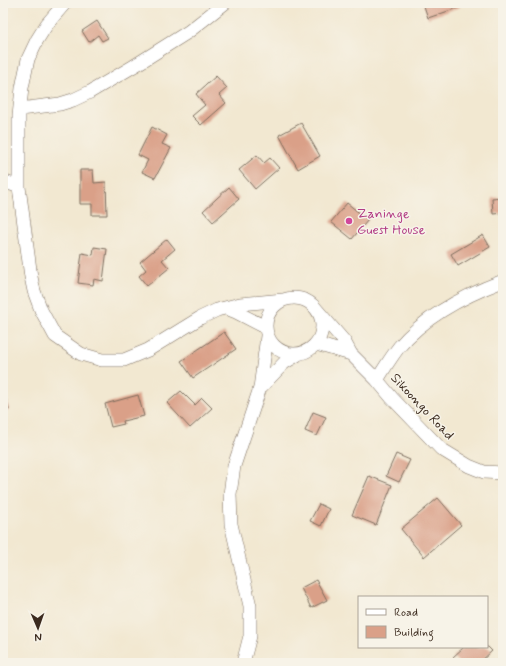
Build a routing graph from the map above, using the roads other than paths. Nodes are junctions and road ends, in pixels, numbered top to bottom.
1 (65, 3) edge
2 (225, 3) edge
3 (20, 109) junction
4 (3, 181) edge
5 (19, 187) junction
6 (503, 281) edge
7 (283, 300) junction
8 (226, 308) junction
9 (317, 310) junction
10 (266, 332) junction
11 (316, 344) junction
12 (351, 354) junction
13 (297, 355) junction
14 (377, 380) junction
15 (260, 388) junction
16 (503, 473) edge
17 (243, 663) edge

1 - 3 street
2 - 3 street
3 - 5 street
4 - 5 street
5 - 8 street
6 - 14 street
7 - 8 street
7 - 9 street
7 - 10 street
8 - 10 street
9 - 11 street
9 - 12 street, Sikoongo Road
10 - 13 street
10 - 15 street
11 - 12 street
11 - 13 street
12 - 14 street, Sikoongo Road
13 - 15 street
14 - 16 street, Sikoongo Road
15 - 17 street

